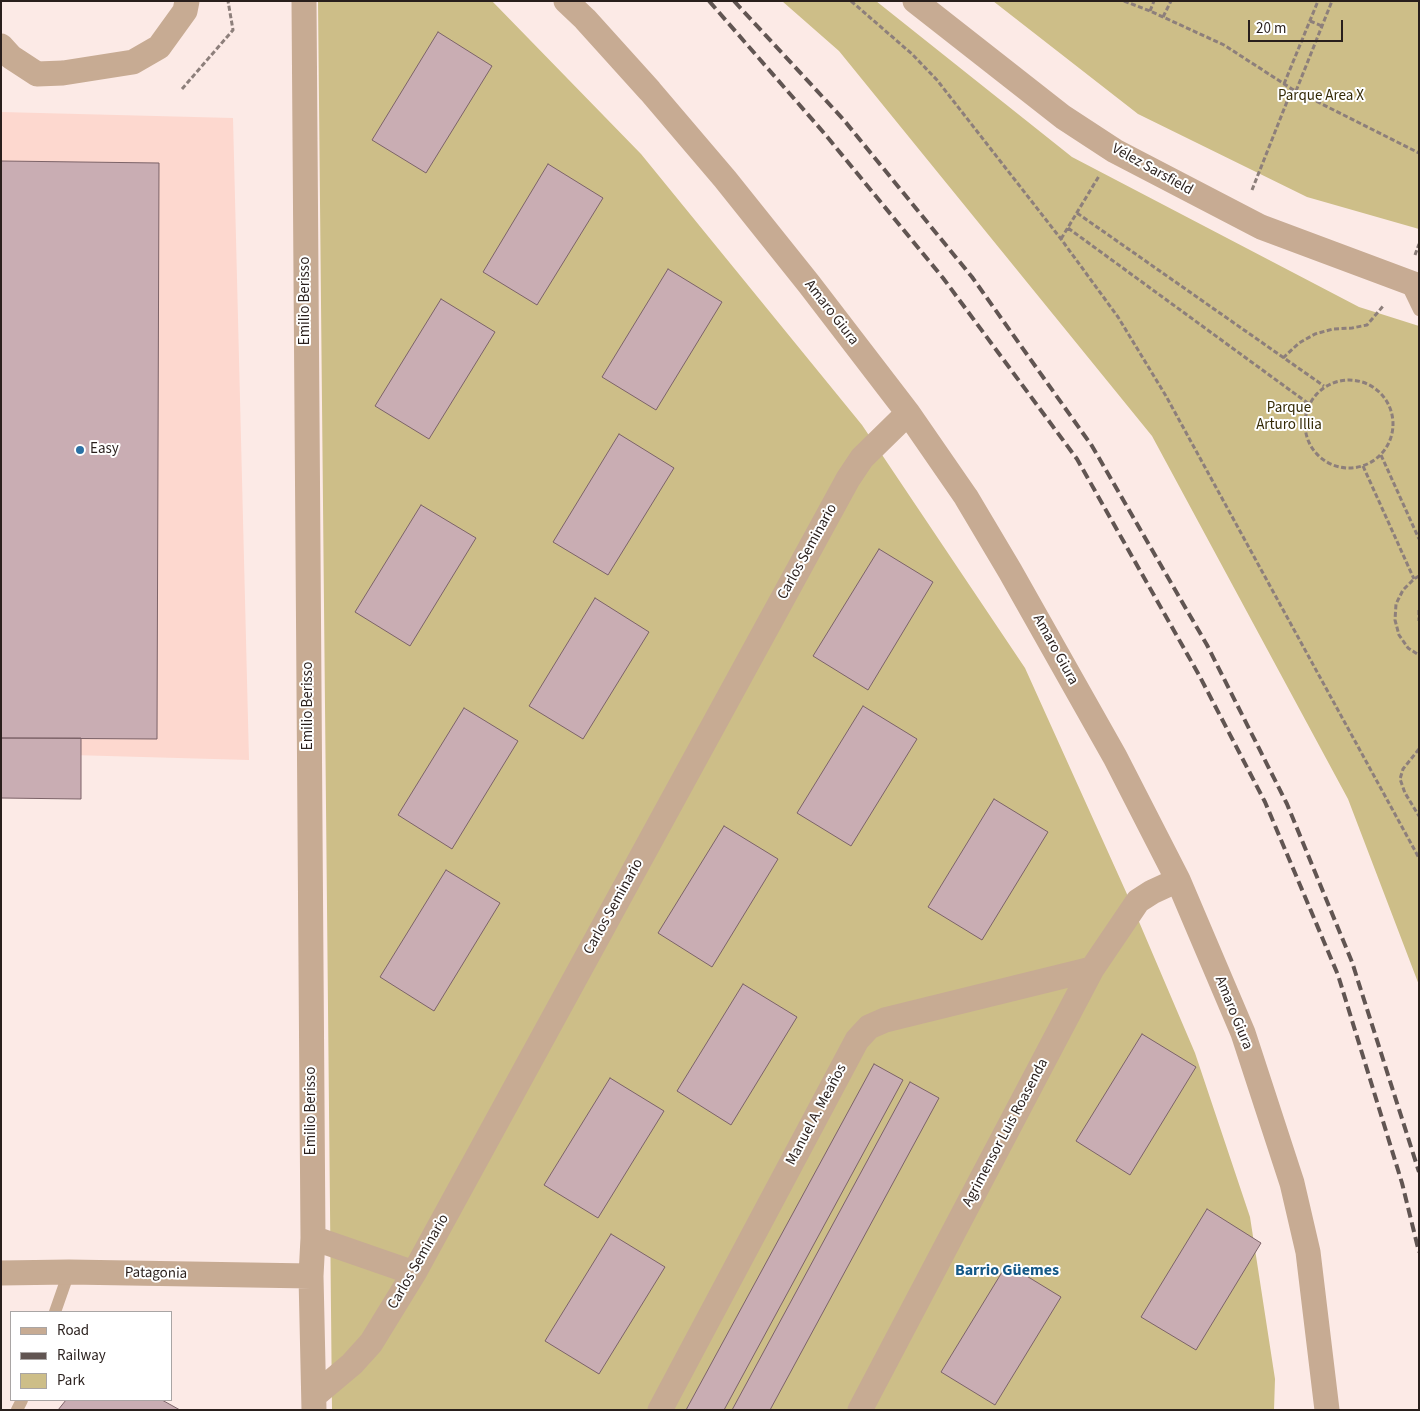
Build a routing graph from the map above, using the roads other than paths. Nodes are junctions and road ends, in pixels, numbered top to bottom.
1 (187, 1) edge
2 (304, 1) edge
3 (566, 1) edge
4 (915, 1) edge
5 (1, 46) edge
6 (1, 73) edge
7 (37, 74) junction
8 (1412, 283) edge
9 (1419, 310) edge
10 (908, 413) junction
11 (1178, 880) junction
12 (1092, 969) junction
13 (313, 1238) junction
14 (69, 1272) junction
15 (414, 1273) junction
16 (1, 1274) edge
17 (311, 1276) junction
18 (54, 1311) edge
19 (314, 1403) edge
20 (660, 1410) edge
21 (860, 1410) edge
22 (1326, 1410) edge

1 - 7 street
2 - 13 street, Emilio Berisso
3 - 10 street, Amaro Giura
4 - 8 street, Vélez Sarsfield
5 - 7 street
6 - 7 street
8 - 9 lane
10 - 11 street, Amaro Giura
10 - 15 street, Carlos Seminario
11 - 12 street, Agrimensor Luis Roasenda
11 - 22 street, Amaro Giura
12 - 20 street, Manuel A. Meaños
12 - 21 street, Agrimensor Luis Roasenda
13 - 15 street
13 - 17 street, Emilio Berisso
14 - 16 street, Patagonia
14 - 17 street, Patagonia
14 - 18 lane
15 - 19 street, Carlos Seminario
17 - 19 street, Emilio Berisso

